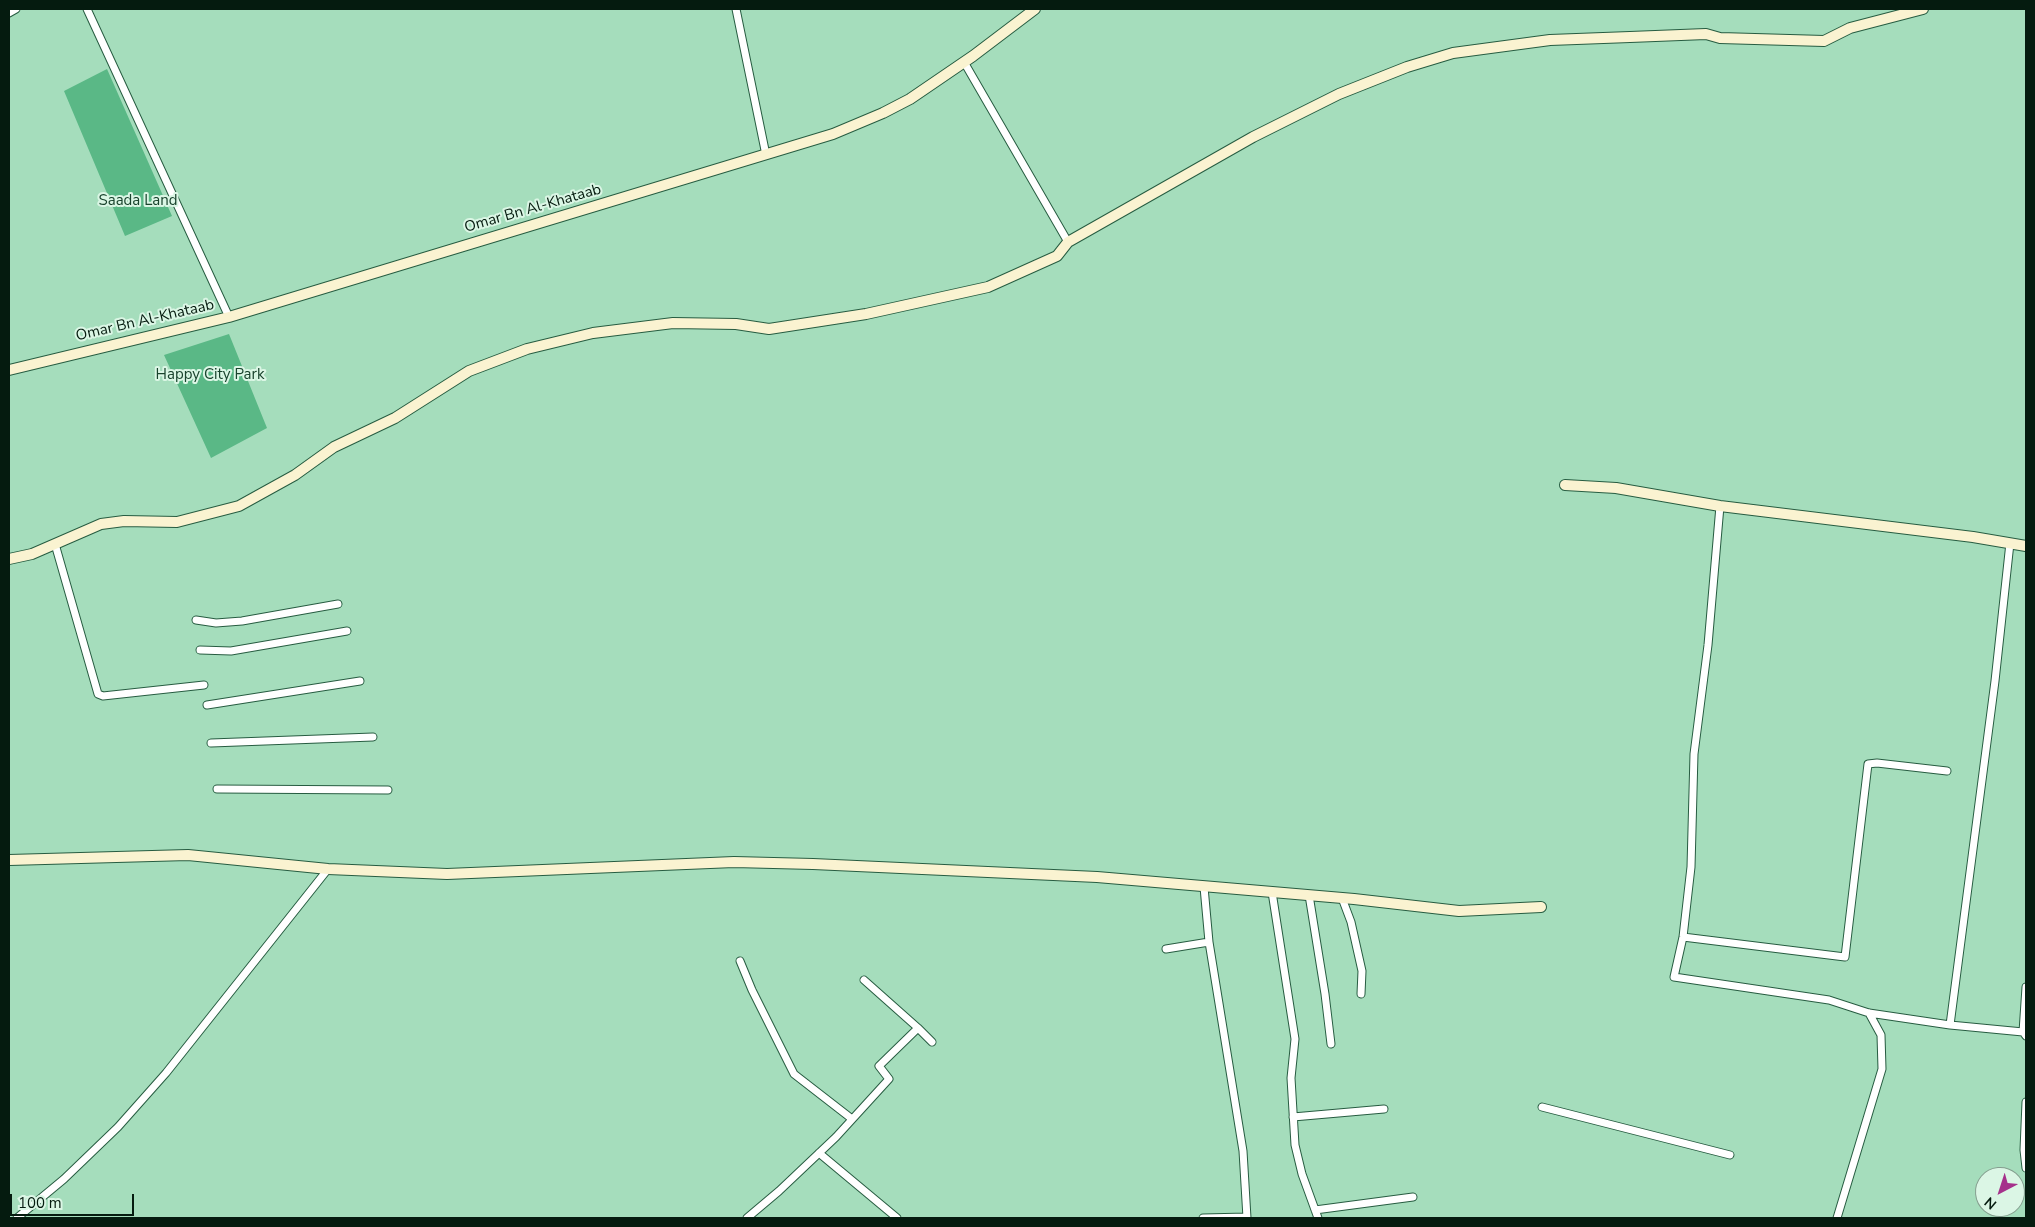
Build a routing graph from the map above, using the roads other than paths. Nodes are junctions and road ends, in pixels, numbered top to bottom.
1 (16, 9) edge
2 (87, 9) edge
3 (736, 9) edge
4 (1035, 9) edge
5 (1923, 9) edge
6 (9, 13) edge
7 (964, 62) junction
8 (766, 155) junction
9 (1068, 242) junction
10 (229, 317) junction
11 (9, 370) edge
12 (1565, 485) dead end
13 (1720, 506) junction
14 (55, 544) junction
15 (2010, 544) junction
16 (2026, 546) edge
17 (9, 559) edge
18 (338, 604) dead end
19 (196, 620) dead end
20 (347, 631) dead end
21 (200, 650) dead end
22 (360, 681) dead end
23 (204, 685) dead end
24 (207, 705) dead end
25 (373, 737) dead end
26 (211, 743) dead end
27 (1947, 771) dead end
28 (216, 789) dead end
29 (388, 790) dead end
30 (9, 860) edge
31 (328, 869) junction
32 (1204, 887) junction
33 (1272, 892) junction
34 (1309, 895) junction
35 (1342, 898) junction
36 (1541, 907) dead end
37 (1683, 937) junction
38 (1209, 942) junction
39 (1166, 949) dead end
40 (740, 961) dead end
41 (864, 980) dead end
42 (2026, 987) edge
43 (1361, 994) dead end
44 (1869, 1013) junction
45 (1950, 1025) junction
46 (918, 1028) junction
47 (2024, 1034) edge
48 (932, 1042) dead end
49 (1331, 1044) dead end
50 (2026, 1102) edge
51 (1542, 1107) dead end
52 (1384, 1109) dead end
53 (1293, 1117) junction
54 (852, 1119) junction
55 (819, 1153) junction
56 (1730, 1155) dead end
57 (2026, 1168) edge
58 (1413, 1197) dead end
59 (1315, 1210) junction
60 (17, 1218) edge
61 (747, 1218) edge
62 (897, 1218) edge
63 (1202, 1218) edge
64 (1247, 1218) edge
65 (1318, 1218) edge
66 (1837, 1218) edge

1 - 6 street
2 - 10 street
3 - 8 street
4 - 7 street, Omar Bn Al-Khataab
5 - 9 street
7 - 8 street, Omar Bn Al-Khataab
7 - 9 street
8 - 10 street, Omar Bn Al-Khataab
9 - 14 street
10 - 11 street, Omar Bn Al-Khataab
12 - 13 street
13 - 15 street
13 - 37 street
14 - 17 street
14 - 23 street
15 - 16 street
15 - 45 street
18 - 19 street
20 - 21 street
22 - 24 street
25 - 26 street
27 - 37 street
28 - 29 street
30 - 31 street
31 - 32 street
31 - 60 street
32 - 33 street
32 - 38 street
33 - 34 street
33 - 53 street
34 - 35 street
34 - 49 street
35 - 36 street
35 - 43 street
37 - 44 street
38 - 39 street
38 - 64 street
40 - 54 street
41 - 46 street
42 - 47 street
44 - 45 street
44 - 66 street
45 - 47 street
46 - 48 street
46 - 54 street
50 - 57 street
51 - 56 street
52 - 53 street
53 - 59 street
54 - 55 street
55 - 61 street
55 - 62 street
58 - 59 street
59 - 65 street
63 - 64 street

